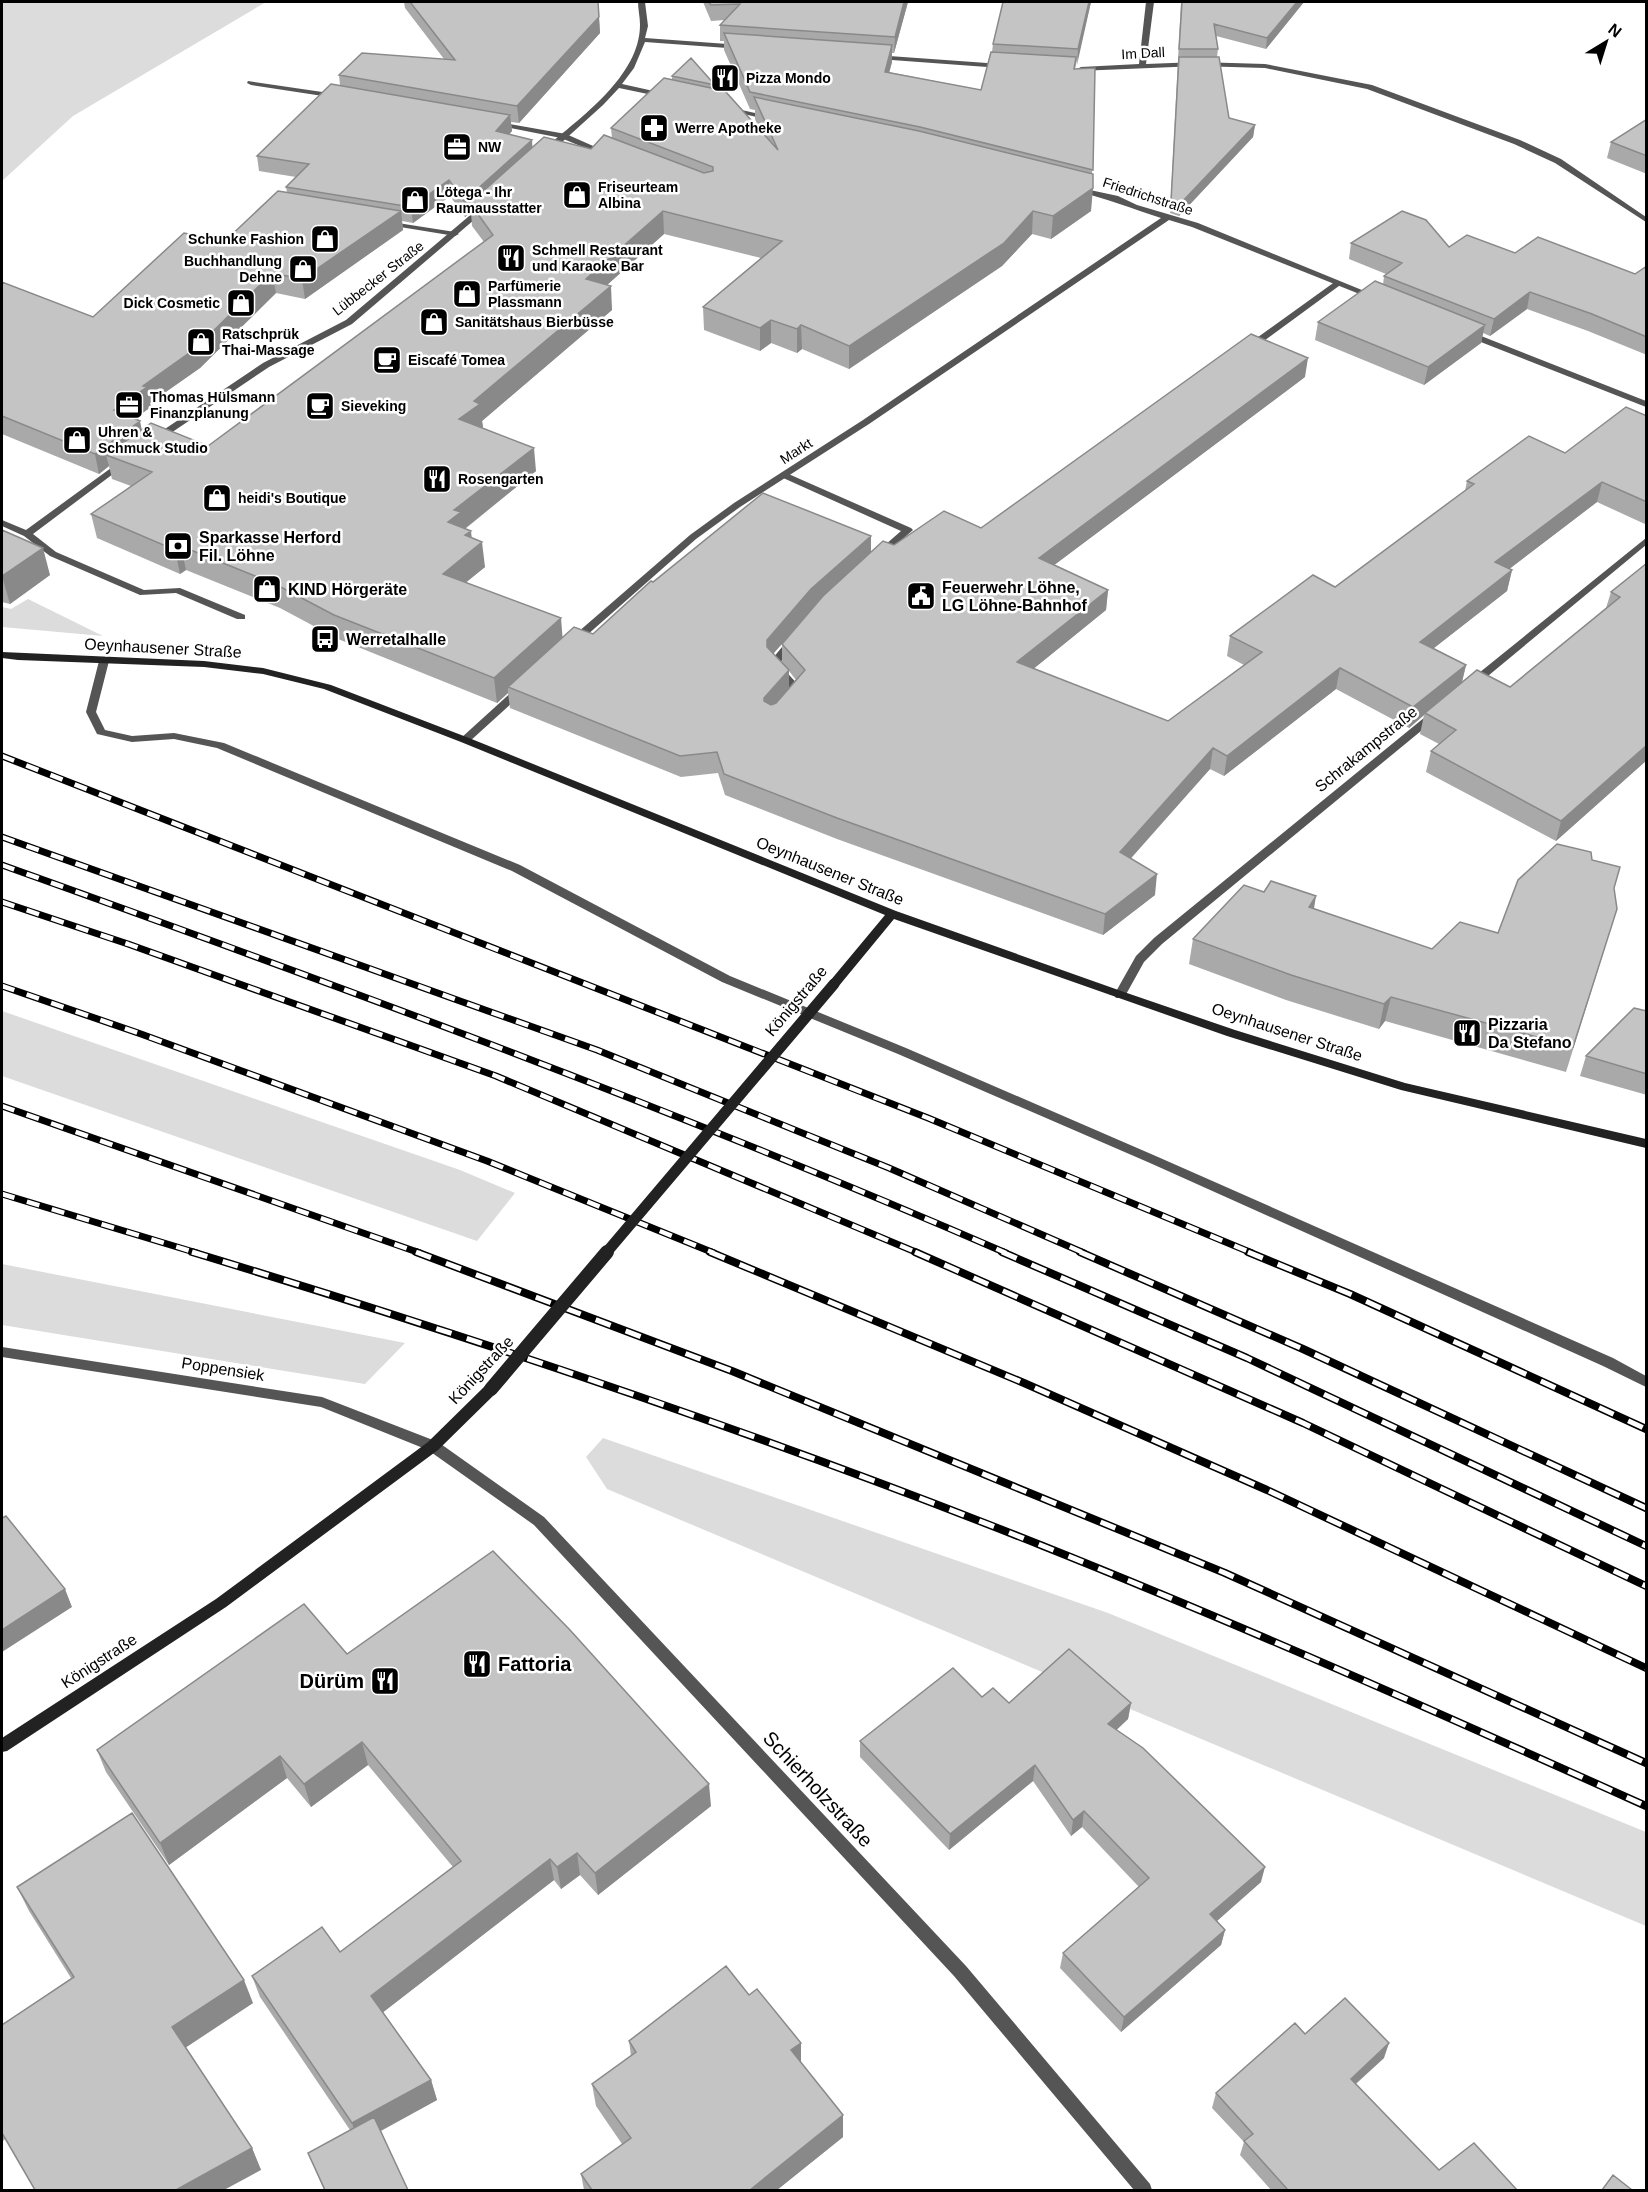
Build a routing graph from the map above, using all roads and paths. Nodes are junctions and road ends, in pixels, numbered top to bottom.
1 (641, 2) edge
2 (1150, 2) edge
3 (643, 40) junction
4 (750, 48) edge
5 (869, 57) edge
6 (1010, 66) edge
7 (1142, 67) junction
8 (1067, 70) edge
9 (251, 83) dead end
10 (619, 86) junction
11 (342, 96) edge
12 (676, 98) edge
13 (722, 108) edge
14 (780, 120) edge
15 (481, 121) edge
16 (563, 136) junction
17 (615, 156) edge
18 (538, 159) edge
19 (1069, 186) edge
20 (488, 204) edge
21 (1168, 217) junction
22 (373, 220) edge
23 (1647, 220) edge
24 (455, 234) junction
25 (1338, 282) junction
26 (1383, 300) edge
27 (1460, 330) edge
28 (1242, 352) edge
29 (1647, 404) edge
30 (143, 448) edge
31 (134, 455) edge
32 (784, 475) junction
33 (2, 523) edge
34 (27, 534) junction
35 (1647, 541) edge
36 (873, 560) edge
37 (241, 617) dead end
38 (802, 630) edge
39 (563, 651) edge
40 (2, 655) edge
41 (104, 661) junction
42 (528, 682) edge
43 (1462, 692) edge
44 (784, 705) edge
45 (1444, 707) edge
46 (465, 740) junction
47 (892, 914) junction
48 (1120, 995) junction
49 (1647, 1144) edge
50 (2, 1352) edge
51 (1647, 1382) edge
52 (433, 1446) junction
53 (2, 1746) edge
54 (1144, 2190) edge

1 - 3 street
2 - 7 street
3 - 4 street
3 - 10 street
5 - 6 street
7 - 8 street, Im Dall
7 - 23 street, Im Dall
9 - 11 street
10 - 12 street
10 - 16 street
13 - 14 street
15 - 16 street
16 - 17 street
16 - 18 street
19 - 21 street, Friedrichstraße
20 - 24 street, Lübbecker Straße
21 - 25 street, Friedrichstraße
21 - 32 street, Markt
22 - 24 street
24 - 30 street, Lübbecker Straße
25 - 26 street, Friedrichstraße
25 - 28 street
27 - 29 street
31 - 34 street
32 - 36 street
32 - 39 street, Markt
33 - 34 street
34 - 37 street
35 - 43 street
38 - 44 street
40 - 41 main road, Oeynhausener Straße
41 - 46 main road, Oeynhausener Straße
41 - 51 street
42 - 46 street
45 - 48 street, Schrakampstraße
46 - 47 main road, Oeynhausener Straße
47 - 48 main road, Oeynhausener Straße
47 - 52 main road, Königstraße, bridge
48 - 49 main road, Oeynhausener Straße
50 - 52 street, Poppensiek
52 - 53 main road, Königstraße
52 - 54 street, Schierholzstraße

